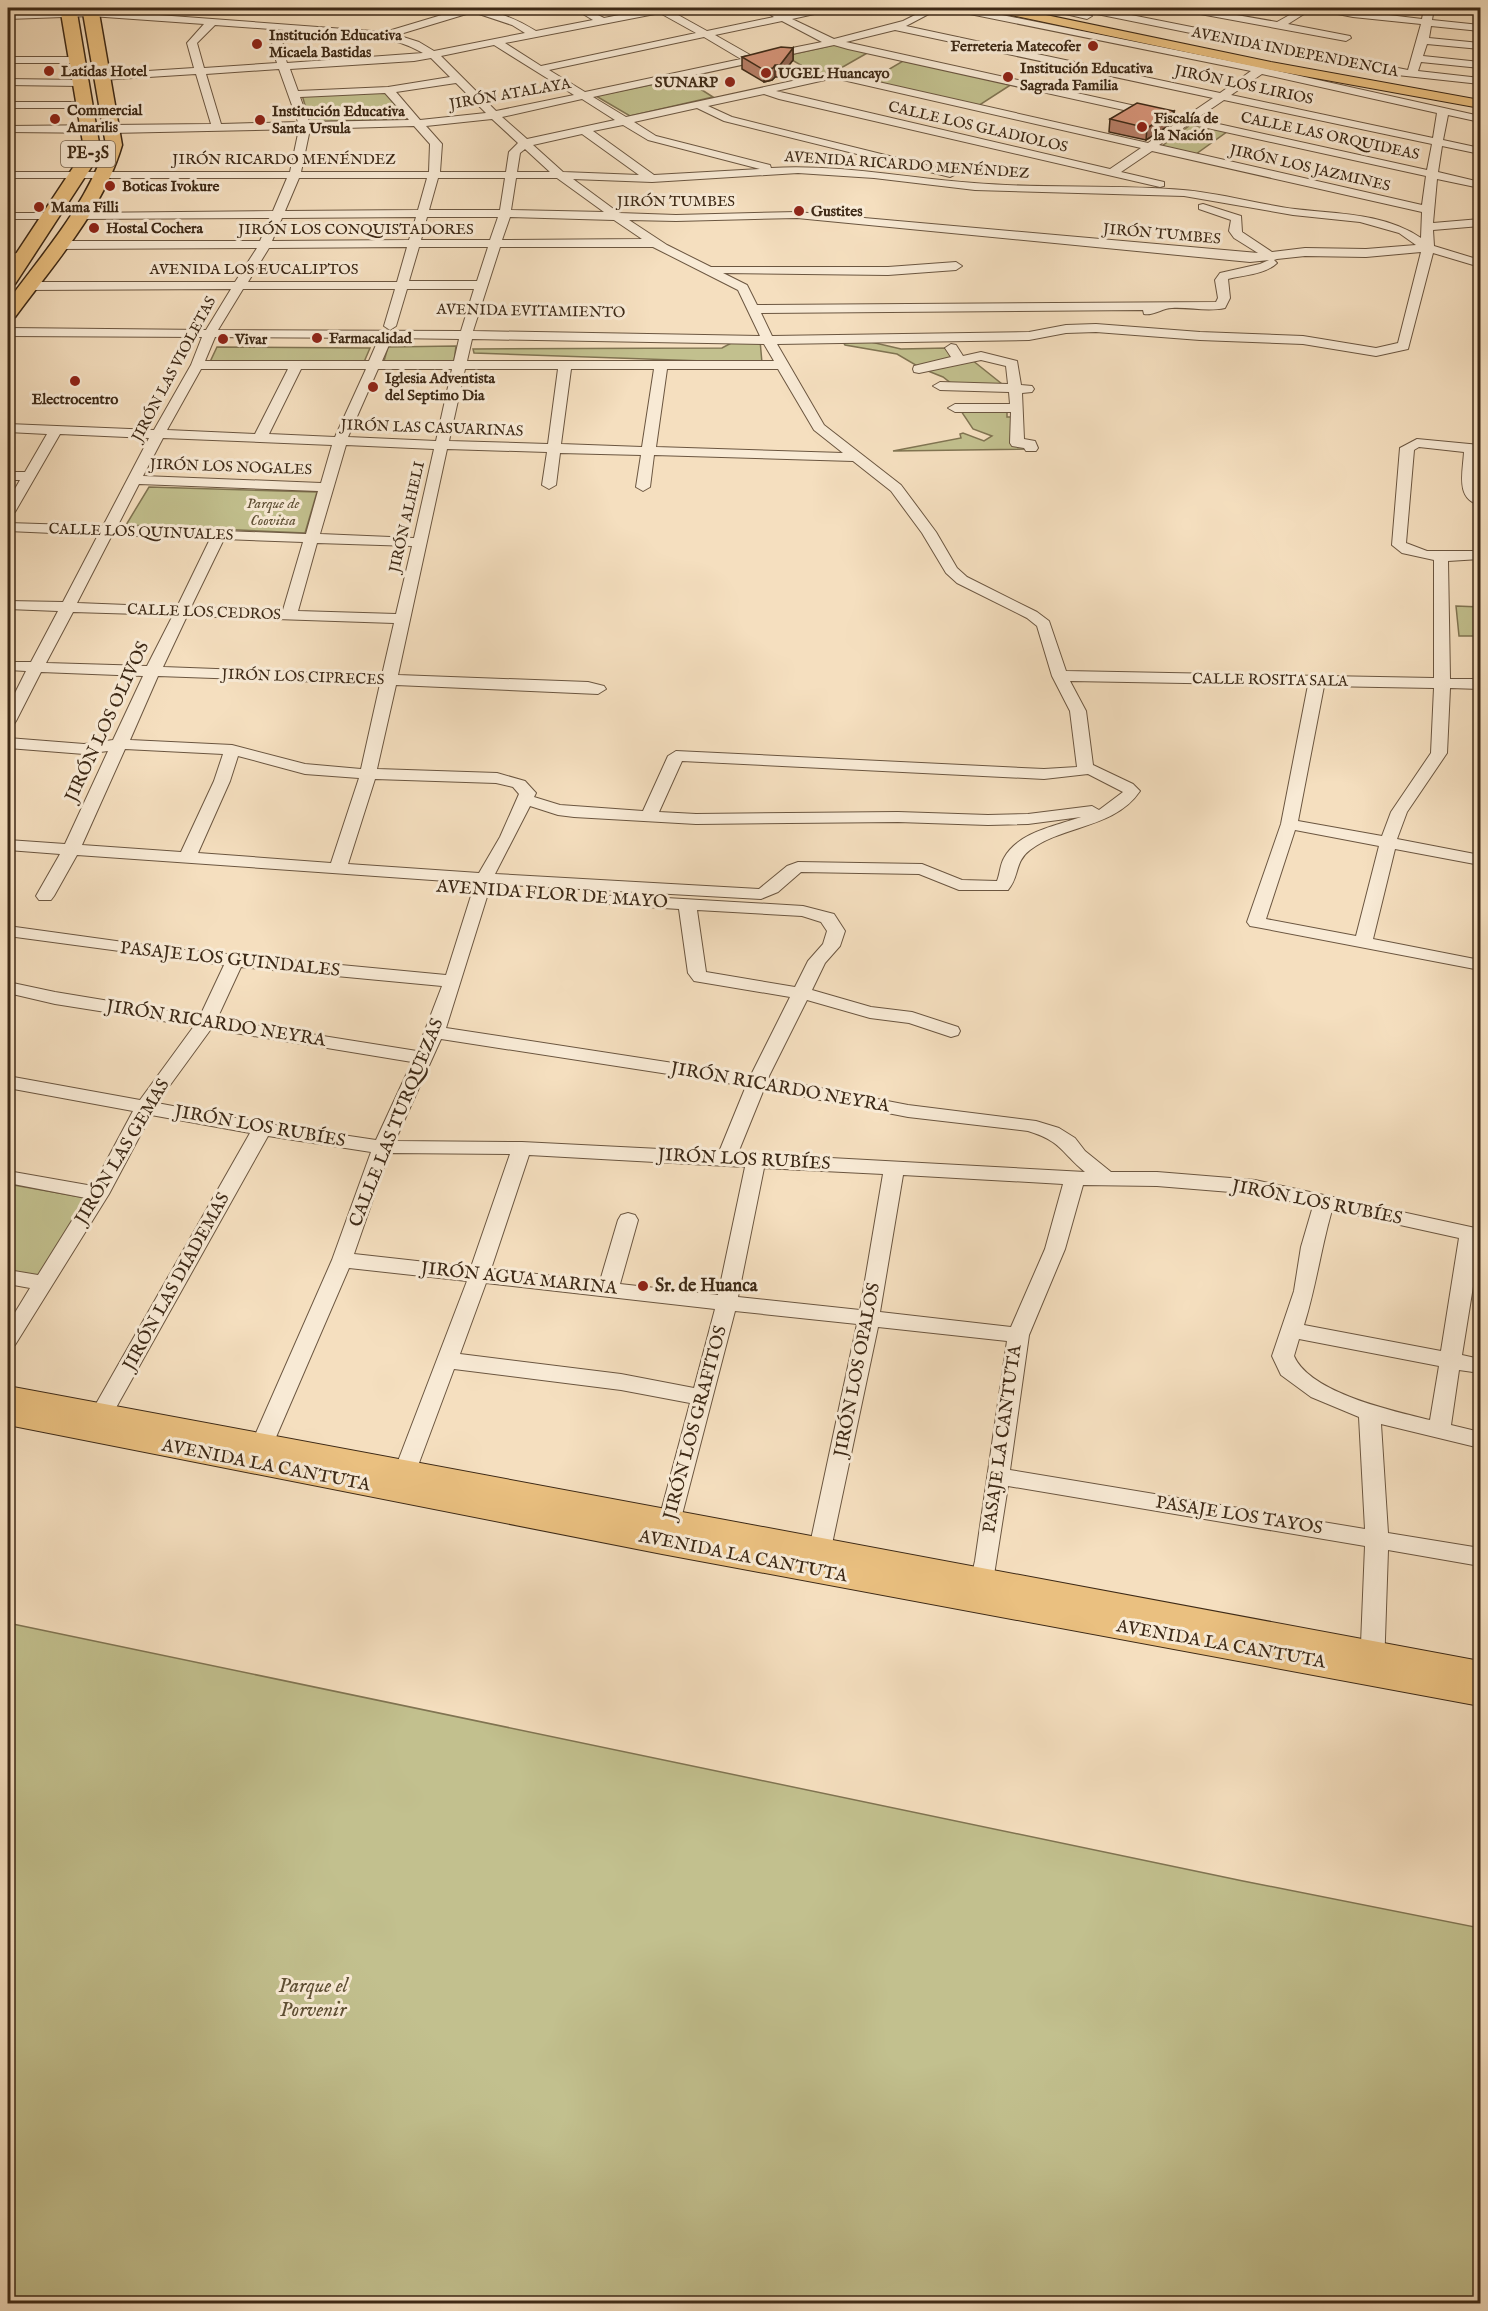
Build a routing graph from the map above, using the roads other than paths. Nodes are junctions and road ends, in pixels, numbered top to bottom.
1 (473, 8) edge
2 (579, 8) edge
3 (663, 8) edge
4 (765, 8) edge
5 (830, 8) edge
6 (935, 8) edge
7 (955, 8) edge
8 (997, 8) edge
9 (1027, 8) edge
10 (1045, 8) edge
11 (1184, 8) edge
12 (1243, 8) edge
13 (1308, 8) edge
14 (1316, 8) edge
15 (1429, 8) edge
16 (1454, 8) edge
17 (71, 10) edge
18 (92, 10) edge
19 (1480, 10) edge
20 (1166, 12) dead end
21 (1229, 16) junction
22 (9, 17) edge
23 (783, 17) junction
24 (1084, 18) edge
25 (213, 21) junction
26 (602, 21) junction
27 (1150, 22) junction
28 (1350, 22) edge
29 (1427, 22) junction
30 (1278, 26) junction
31 (293, 27) junction
32 (895, 27) junction
33 (1480, 28) edge
34 (1203, 33) junction
35 (706, 34) junction
36 (386, 35) junction
37 (535, 35) junction
38 (1423, 41) junction
39 (834, 42) junction
40 (497, 43) junction
41 (1480, 46) edge
42 (434, 55) junction
43 (1341, 59) junction
44 (1418, 59) junction
45 (8, 60) edge
46 (76, 60) junction
47 (751, 60) junction
48 (1480, 65) edge
49 (284, 66) junction
50 (540, 69) junction
51 (1260, 70) junction
52 (200, 71) junction
53 (1412, 74) junction
54 (101, 77) junction
55 (1453, 78) junction
56 (459, 79) junction
57 (1480, 81) edge
58 (8, 82) edge
59 (80, 82) junction
60 (388, 90) junction
61 (765, 90) junction
62 (1356, 91) junction
63 (294, 94) junction
64 (585, 96) junction
65 (1223, 96) junction
66 (1480, 98) edge
67 (1480, 104) edge
68 (8, 105) edge
69 (84, 105) junction
70 (698, 105) junction
71 (1329, 110) junction
72 (1443, 111) junction
73 (494, 115) junction
74 (1480, 119) edge
75 (1188, 120) junction
76 (625, 121) junction
77 (420, 123) junction
78 (305, 126) junction
79 (217, 128) junction
80 (8, 129) edge
81 (89, 129) junction
82 (111, 130) junction
83 (584, 130) junction
84 (1438, 142) junction
85 (525, 143) junction
86 (1150, 147) junction
87 (1480, 151) edge
88 (783, 171) junction
89 (1112, 173) junction
90 (77, 174) junction
91 (104, 174) junction
92 (295, 174) junction
93 (434, 174) junction
94 (509, 174) junction
95 (1433, 174) junction
96 (8, 175) edge
97 (560, 175) junction
98 (652, 179) junction
99 (1480, 185) edge
100 (1008, 189) junction
101 (1184, 194) junction
102 (1428, 210) junction
103 (505, 213) junction
104 (422, 214) junction
105 (278, 215) junction
106 (8, 216) edge
107 (48, 216) junction
108 (78, 216) junction
109 (617, 216) junction
110 (1480, 223) edge
111 (1427, 227) junction
112 (495, 243) junction
113 (656, 243) junction
114 (265, 244) junction
115 (414, 244) junction
116 (57, 245) junction
117 (1257, 247) junction
118 (1428, 248) junction
119 (1232, 255) junction
120 (15, 257) edge
121 (1272, 257) junction
122 (1478, 261) edge
123 (956, 266) dead end
124 (706, 269) junction
125 (8, 280) edge
126 (402, 285) junction
127 (482, 285) junction
128 (27, 286) junction
129 (238, 286) junction
130 (1160, 306) junction
131 (753, 309) junction
132 (8, 313) edge
133 (1096, 328) junction
134 (8, 330) edge
135 (212, 330) junction
136 (388, 331) junction
137 (467, 331) junction
138 (767, 335) junction
139 (951, 348) dead end
140 (966, 359) junction
141 (374, 364) junction
142 (459, 364) junction
143 (565, 364) junction
144 (662, 364) junction
145 (197, 365) junction
146 (296, 365) junction
147 (783, 365) junction
148 (919, 369) dead end
149 (940, 386) dead end
150 (1013, 389) junction
151 (1027, 389) dead end
152 (1017, 408) junction
153 (8, 428) edge
154 (56, 430) junction
155 (158, 434) junction
156 (260, 438) junction
157 (340, 441) junction
158 (441, 445) junction
159 (554, 448) junction
160 (1031, 448) dead end
161 (1476, 448) edge
162 (648, 451) junction
163 (856, 457) junction
164 (8, 476) edge
165 (29, 476) junction
166 (134, 480) junction
167 (549, 485) dead end
168 (326, 488) junction
169 (643, 488) dead end
170 (1480, 501) edge
171 (8, 512) edge
172 (8, 527) edge
173 (107, 531) junction
174 (219, 535) junction
175 (311, 538) junction
176 (418, 542) junction
177 (1441, 555) junction
178 (1480, 555) edge
179 (8, 605) edge
180 (67, 607) junction
181 (182, 611) junction
182 (289, 615) junction
183 (401, 619) junction
184 (8, 666) edge
185 (36, 668) junction
186 (152, 673) junction
187 (1060, 676) junction
188 (387, 680) junction
189 (1317, 681) junction
190 (1442, 683) junction
191 (1480, 684) edge
192 (598, 689) dead end
193 (8, 721) edge
194 (8, 743) edge
195 (121, 744) junction
196 (232, 750) junction
197 (1084, 769) junction
198 (368, 774) junction
199 (523, 792) junction
200 (1110, 810) junction
201 (649, 816) junction
202 (1289, 824) junction
203 (1388, 842) junction
204 (8, 845) edge
205 (67, 855) junction
206 (8, 856) edge
207 (188, 856) junction
208 (1480, 860) edge
209 (338, 868) junction
210 (483, 884) junction
211 (45, 896) dead end
212 (687, 904) junction
213 (8, 931) edge
214 (1364, 944) junction
215 (234, 962) junction
216 (1480, 965) edge
217 (453, 981) junction
218 (8, 987) edge
219 (801, 993) junction
220 (206, 1023) junction
221 (951, 1031) dead end
222 (435, 1032) junction
223 (424, 1058) junction
224 (8, 1082) edge
225 (757, 1082) junction
226 (145, 1107) junction
227 (262, 1129) junction
228 (382, 1148) junction
229 (522, 1148) junction
230 (726, 1158) junction
231 (756, 1161) junction
232 (894, 1168) junction
233 (8, 1177) edge
234 (1076, 1179) junction
235 (1107, 1179) junction
236 (99, 1194) junction
237 (1324, 1204) junction
238 (628, 1220) dead end
239 (1475, 1235) edge
240 (342, 1260) junction
241 (479, 1275) junction
242 (8, 1277) edge
243 (43, 1283) junction
244 (608, 1289) junction
245 (727, 1302) junction
246 (869, 1318) junction
247 (1292, 1330) junction
248 (1018, 1335) junction
249 (8, 1340) edge
250 (447, 1360) junction
251 (1451, 1360) junction
252 (1480, 1366) edge
253 (8, 1396) edge
254 (702, 1397) junction
255 (1370, 1413) junction
256 (8, 1416) edge
257 (96, 1424) junction
258 (1439, 1430) junction
259 (1480, 1440) edge
260 (258, 1454) junction
261 (998, 1476) junction
262 (400, 1480) junction
263 (667, 1532) junction
264 (1377, 1539) junction
265 (1480, 1557) edge
266 (818, 1561) junction
267 (980, 1591) junction
268 (1372, 1663) junction
269 (1480, 1672) edge
270 (1480, 1693) edge

1 - 36 street
1 - 37 street
2 - 26 street
3 - 26 street
3 - 35 street
4 - 23 street
5 - 23 street
6 - 32 street, JIRÓN ATALAYA
7 - 24 street, AVENIDA INDEPENDENCIA
8 - 24 main road, AVENIDA INDEPENDENCIA
9 - 24 main road, AVENIDA INDEPENDENCIA
10 - 24 street, AVENIDA INDEPENDENCIA
11 - 21 street
12 - 21 street
13 - 30 street
14 - 28 street
15 - 29 street
16 - 19 street
17 - 18 street
17 - 22 street
17 - 46 highway, PE-3S
18 - 25 street
18 - 54 highway, PE-3S
20 - 27 street
21 - 30 street
21 - 34 street
23 - 35 street
23 - 39 street
24 - 27 street
24 - 51 street
24 - 66 main road, AVENIDA INDEPENDENCIA
24 - 67 main road, AVENIDA INDEPENDENCIA
25 - 31 street
25 - 52 street
26 - 37 street
27 - 34 street
28 - 29 street
28 - 30 street
28 - 43 street
29 - 33 street
29 - 38 street
31 - 36 street
31 - 49 street
32 - 39 street, JIRÓN ATALAYA
32 - 65 street, JIRÓN LOS LIRIOS
34 - 43 street
35 - 47 street
35 - 50 street
36 - 42 street
37 - 40 street
38 - 41 street
38 - 44 street
39 - 47 street, JIRÓN ATALAYA
39 - 75 street, CALLE LAS ORQUIDEAS
40 - 42 street
40 - 50 street
42 - 49 street
42 - 56 street
43 - 53 street
44 - 48 street
44 - 53 street
44 - 55 street
45 - 46 street
46 - 59 highway, PE-3S
47 - 64 street, JIRÓN ATALAYA
49 - 52 street
49 - 63 street
50 - 64 street
51 - 62 street
51 - 65 street
52 - 54 street
52 - 79 street
53 - 55 street
54 - 82 highway, PE-3S
55 - 57 street
56 - 60 street
56 - 73 street
58 - 59 street
59 - 69 highway, PE-3S
60 - 63 street
60 - 77 street
61 - 70 street
61 - 86 street, JIRÓN LOS JAZMINES
61 - 89 street, CALLE LOS GLADIOLOS
62 - 71 street
62 - 72 street
63 - 78 street
64 - 73 street, JIRÓN ATALAYA
64 - 76 street
65 - 71 street, JIRÓN LOS LIRIOS
65 - 75 street
68 - 69 street
69 - 81 highway, PE-3S
70 - 76 street
70 - 100 street
71 - 84 street, JIRÓN LOS LIRIOS
72 - 74 street
72 - 84 street
73 - 77 street, JIRÓN ATALAYA
73 - 85 street
75 - 86 street
75 - 95 street, CALLE LAS ORQUIDEAS
76 - 83 street
76 - 88 street
77 - 78 street, JIRÓN ATALAYA
77 - 93 street
78 - 79 street, JIRÓN ATALAYA
78 - 92 street, JIRÓN LAS VIOLETAS
79 - 82 street, JIRÓN ATALAYA
80 - 81 street, JIRÓN ATALAYA
81 - 82 street, JIRÓN ATALAYA
81 - 90 highway, PE-3S
82 - 91 highway, PE-3S
83 - 85 street
83 - 98 street
84 - 87 street, JIRÓN LOS LIRIOS
84 - 95 street
85 - 94 street, JIRÓN ALHELI
85 - 97 street
86 - 89 street
86 - 102 street, JIRÓN LOS JAZMINES
88 - 98 street, AVENIDA RICARDO MENÉNDEZ
88 - 100 street, AVENIDA RICARDO MENÉNDEZ
89 - 101 street, CALLE LOS GLADIOLOS
90 - 91 street, JIRÓN RICARDO MENÉNDEZ
90 - 96 street, JIRÓN RICARDO MENÉNDEZ
90 - 107 highway, PE-3S
91 - 92 street, JIRÓN RICARDO MENÉNDEZ
91 - 108 highway, PE-3S
92 - 93 street, JIRÓN RICARDO MENÉNDEZ
92 - 105 street, JIRÓN LAS VIOLETAS
93 - 94 street, JIRÓN RICARDO MENÉNDEZ
93 - 104 street
94 - 97 street, JIRÓN RICARDO MENÉNDEZ
94 - 103 street, JIRÓN ALHELI
95 - 99 street, CALLE LAS ORQUIDEAS
95 - 102 street
97 - 98 street, AVENIDA RICARDO MENÉNDEZ
97 - 109 street
100 - 101 street, AVENIDA RICARDO MENÉNDEZ
101 - 117 street
101 - 118 street, AVENIDA RICARDO MENÉNDEZ
102 - 111 street
103 - 104 street, JIRÓN TUMBES
103 - 109 street, JIRÓN TUMBES
103 - 112 street, JIRÓN ALHELI
104 - 105 street, JIRÓN TUMBES
104 - 115 street
105 - 108 street, JIRÓN TUMBES
105 - 114 street, JIRÓN LAS VIOLETAS
106 - 107 street
107 - 120 highway, PE-3S
108 - 116 highway, PE-3S
109 - 113 street
109 - 119 street, JIRÓN TUMBES
110 - 111 street
111 - 118 street
112 - 113 street, JIRÓN LOS CONQUISTADORES
112 - 115 street, JIRÓN LOS CONQUISTADORES
112 - 127 street, JIRÓN ALHELI
113 - 124 street
114 - 115 street, JIRÓN LOS CONQUISTADORES
114 - 116 street, JIRÓN LOS CONQUISTADORES
114 - 129 street, JIRÓN LAS VIOLETAS
115 - 126 street
116 - 128 highway, PE-3S
117 - 119 street
117 - 121 street
118 - 121 street, AVENIDA EVITAMIENTO
118 - 122 street
118 - 133 street
119 - 121 street, JIRÓN TUMBES
120 - 125 highway, PE-3S
121 - 130 street, AVENIDA EVITAMIENTO
123 - 124 street
124 - 131 street
126 - 127 street, AVENIDA LOS EUCALIPTOS
126 - 129 street, AVENIDA LOS EUCALIPTOS
126 - 136 street
127 - 137 street, JIRÓN ALHELI
128 - 129 street, AVENIDA LOS EUCALIPTOS
128 - 132 highway, PE-3S
129 - 135 street, JIRÓN LAS VIOLETAS
130 - 131 street
130 - 133 street, AVENIDA EVITAMIENTO
131 - 138 street
133 - 138 street, AVENIDA EVITAMIENTO
134 - 135 street, AVENIDA EVITAMIENTO
135 - 136 street, AVENIDA EVITAMIENTO
135 - 145 street, JIRÓN LAS VIOLETAS
136 - 137 street, AVENIDA EVITAMIENTO
136 - 141 street
137 - 138 street, AVENIDA EVITAMIENTO
137 - 142 street, JIRÓN ALHELI
138 - 147 street
139 - 140 street
140 - 148 street
140 - 150 street
140 - 152 street
141 - 142 street
141 - 146 street
141 - 157 street
142 - 143 street
142 - 158 street, JIRÓN ALHELI
143 - 144 street
143 - 159 street
144 - 147 street
144 - 162 street
145 - 146 street
145 - 155 street, JIRÓN LAS VIOLETAS
146 - 156 street
147 - 163 street
149 - 150 street
150 - 151 street
150 - 152 street
152 - 160 street
153 - 154 street, JIRÓN LAS CASUARINAS
154 - 155 street, JIRÓN LAS CASUARINAS
154 - 165 street
155 - 156 street, JIRÓN LAS CASUARINAS
155 - 166 street, JIRÓN LAS VIOLETAS
156 - 157 street, JIRÓN LAS CASUARINAS
157 - 158 street, JIRÓN LAS CASUARINAS
157 - 168 street
158 - 159 street, JIRÓN LAS CASUARINAS
158 - 176 street, JIRÓN ALHELI
159 - 162 street, JIRÓN LAS CASUARINAS
159 - 167 street
161 - 170 street
161 - 177 street
162 - 163 street, JIRÓN LAS CASUARINAS
162 - 169 street
163 - 187 street
164 - 165 street
165 - 171 street
166 - 168 street, JIRÓN LOS NOGALES
166 - 173 street, JIRÓN LAS VIOLETAS
168 - 175 street
172 - 173 street, CALLE LOS QUINUALES
173 - 174 street, CALLE LOS QUINUALES
173 - 180 street, JIRÓN LAS VIOLETAS
174 - 175 street, CALLE LOS QUINUALES
174 - 181 street, JIRÓN LOS OLIVOS
175 - 176 street, CALLE LOS QUINUALES
175 - 182 street
176 - 183 street, JIRÓN ALHELI
177 - 178 street
177 - 190 street
179 - 180 street, CALLE LOS CEDROS
180 - 181 street, CALLE LOS CEDROS
180 - 185 street, JIRÓN LAS VIOLETAS
181 - 182 street, CALLE LOS CEDROS
181 - 186 street, JIRÓN LOS OLIVOS
182 - 183 street, CALLE LOS CEDROS
183 - 188 street, JIRÓN ALHELI
184 - 185 street, JIRÓN LOS CIPRECES
185 - 186 street, JIRÓN LOS CIPRECES
185 - 193 street, JIRÓN LAS VIOLETAS
186 - 188 street, JIRÓN LOS CIPRECES
186 - 195 street, JIRÓN LOS OLIVOS
187 - 189 street, CALLE ROSITA SALA
187 - 197 street
188 - 192 street, JIRÓN LOS CIPRECES
188 - 198 street, JIRÓN ALHELI
189 - 190 street, CALLE ROSITA SALA
189 - 202 street
190 - 191 street, CALLE ROSITA SALA
190 - 203 street
194 - 195 street
195 - 196 street
195 - 205 street, JIRÓN LOS OLIVOS
196 - 198 street
196 - 207 street
197 - 200 street
197 - 201 street
198 - 199 street
198 - 209 street, JIRÓN ALHELI
199 - 201 street
199 - 210 street, CALLE LAS TURQUEZAS
200 - 201 street
200 - 210 street, AVENIDA FLOR DE MAYO
202 - 203 street
202 - 214 street
203 - 208 street
203 - 214 street
204 - 205 street, AVENIDA FLOR DE MAYO
205 - 206 street, AVENIDA FLOR DE MAYO
205 - 207 street, AVENIDA FLOR DE MAYO
205 - 210 street, AVENIDA FLOR DE MAYO
205 - 211 street, JIRÓN LOS OLIVOS
207 - 209 street, AVENIDA FLOR DE MAYO
209 - 210 street, AVENIDA FLOR DE MAYO
210 - 212 street, AVENIDA FLOR DE MAYO
210 - 217 street, CALLE LAS TURQUEZAS
212 - 219 street
212 - 219 street, AVENIDA FLOR DE MAYO
213 - 215 street, PASAJE LOS GUINDALES
214 - 216 street
215 - 217 street, PASAJE LOS GUINDALES
215 - 220 street, JIRÓN LAS GEMAS
217 - 222 street, CALLE LAS TURQUEZAS
218 - 220 street, JIRÓN RICARDO NEYRA
219 - 221 street
219 - 225 street, AVENIDA FLOR DE MAYO
220 - 223 street, JIRÓN RICARDO NEYRA
220 - 226 street, JIRÓN LAS GEMAS
222 - 223 street, CALLE LAS TURQUEZAS
222 - 225 street, JIRÓN RICARDO NEYRA
223 - 228 street, CALLE LAS TURQUEZAS
224 - 226 street, JIRÓN LOS RUBÍES
225 - 230 street, AVENIDA FLOR DE MAYO
225 - 235 street, JIRÓN RICARDO NEYRA
226 - 227 street, JIRÓN LOS RUBÍES
226 - 236 street, JIRÓN LAS GEMAS
227 - 228 street, JIRÓN LOS RUBÍES
227 - 257 street, JIRÓN LAS DIADEMAS
228 - 229 street, JIRÓN LOS RUBÍES
228 - 240 street, CALLE LAS TURQUEZAS
229 - 230 street, JIRÓN LOS RUBÍES
229 - 241 street
230 - 231 street, JIRÓN LOS RUBÍES
231 - 232 street, JIRÓN LOS RUBÍES
231 - 245 street, JIRÓN LOS GRAFITOS
232 - 234 street, JIRÓN LOS RUBÍES
232 - 246 street, JIRÓN LOS OPALOS
233 - 236 street
234 - 235 street, JIRÓN LOS RUBÍES
234 - 248 street, PASAJE LA CANTUTA
235 - 237 street, JIRÓN LOS RUBÍES
236 - 243 street, JIRÓN LAS GEMAS
237 - 239 street, JIRÓN LOS RUBÍES
237 - 247 street
238 - 244 street
239 - 251 street
240 - 241 street, JIRÓN AGUA MARINA
240 - 260 street, CALLE LAS TURQUEZAS
241 - 244 street, JIRÓN AGUA MARINA
241 - 250 street
242 - 243 street
243 - 249 street, JIRÓN LAS GEMAS
244 - 245 street, JIRÓN AGUA MARINA
245 - 246 street, JIRÓN AGUA MARINA
245 - 254 street, JIRÓN LOS GRAFITOS
246 - 248 street, JIRÓN AGUA MARINA
246 - 266 street, JIRÓN LOS OPALOS
247 - 251 street
247 - 255 street
248 - 261 street, PASAJE LA CANTUTA
250 - 254 street
250 - 262 street
251 - 252 street
251 - 258 street
253 - 257 main road, AVENIDA LA CANTUTA
254 - 263 street, JIRÓN LOS GRAFITOS
255 - 258 street
255 - 264 street
256 - 257 main road, AVENIDA LA CANTUTA
257 - 260 main road, AVENIDA LA CANTUTA
258 - 259 street
260 - 262 main road, AVENIDA LA CANTUTA
261 - 264 street, PASAJE LOS TAYOS
261 - 267 street, PASAJE LA CANTUTA
262 - 263 main road, AVENIDA LA CANTUTA
263 - 266 main road, AVENIDA LA CANTUTA
264 - 265 street, PASAJE LOS TAYOS
264 - 268 street
266 - 267 main road, AVENIDA LA CANTUTA
267 - 268 main road, AVENIDA LA CANTUTA
268 - 269 main road, AVENIDA LA CANTUTA
268 - 270 main road, AVENIDA LA CANTUTA

